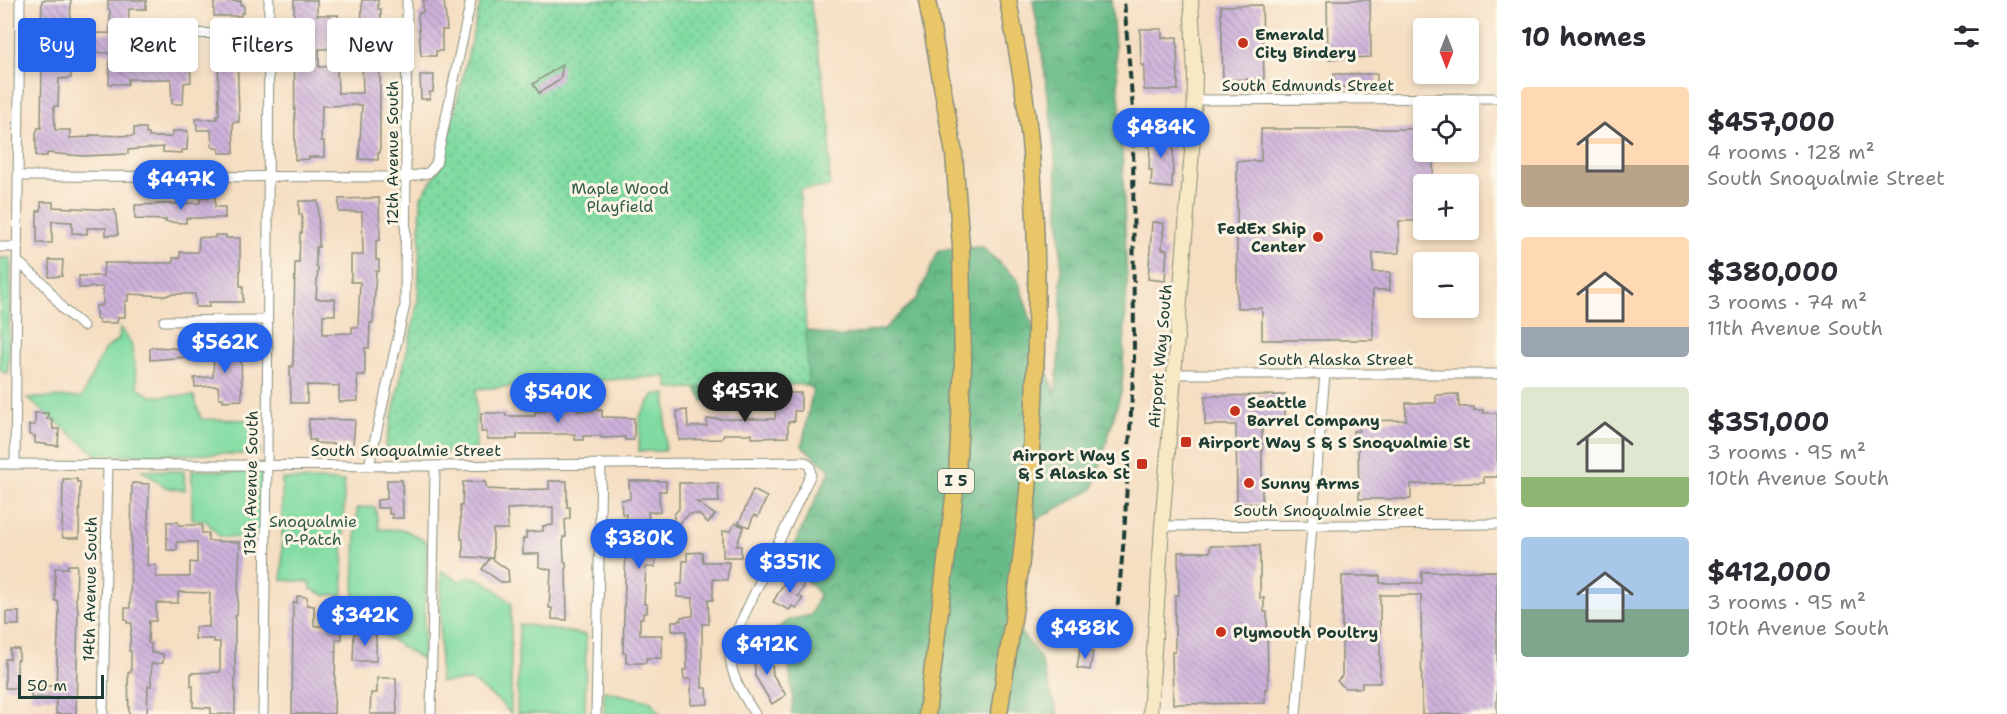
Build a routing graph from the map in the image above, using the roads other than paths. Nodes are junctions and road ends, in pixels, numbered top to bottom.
1 (20, 0) edge
2 (269, 0) edge
3 (407, 0) edge
4 (471, 0) edge
5 (927, 0) edge
6 (1008, 0) edge
7 (1191, 0) edge
8 (269, 18) edge
9 (269, 72) edge
10 (1494, 98) dead end
11 (1194, 100) junction
12 (19, 176) junction
13 (268, 177) junction
14 (407, 177) junction
15 (0, 247) edge
16 (18, 247) junction
17 (18, 262) junction
18 (267, 320) junction
19 (164, 321) dead end
20 (83, 326) dead end
21 (1175, 374) junction
22 (1325, 374) junction
23 (1497, 374) edge
24 (0, 464) edge
25 (15, 464) junction
26 (108, 464) junction
27 (601, 464) junction
28 (267, 465) junction
29 (369, 466) junction
30 (435, 466) junction
31 (1311, 525) junction
32 (1497, 525) edge
33 (1162, 526) junction
34 (999, 711) edge
35 (103, 714) edge
36 (263, 714) edge
37 (431, 714) edge
38 (596, 714) edge
39 (755, 714) edge
40 (927, 714) edge
41 (1150, 714) edge
42 (1296, 714) edge

1 - 12 street
2 - 8 street, 13th Avenue South
3 - 14 street, 12th Avenue South
4 - 14 street
5 - 40 highway, I 5
6 - 34 highway
7 - 11 main road, Airport Way South
9 - 13 street, 13th Avenue South
10 - 11 street, South Edmunds Street
11 - 21 main road, Airport Way South
12 - 13 street
12 - 16 street
13 - 14 street
13 - 18 street, 13th Avenue South
14 - 29 street, 12th Avenue South
15 - 16 street
16 - 17 street
17 - 20 street
17 - 25 street
18 - 19 street
18 - 28 street, 13th Avenue South
21 - 22 street, South Alaska Street
21 - 33 main road, Airport Way South
22 - 23 street, South Alaska Street
22 - 31 street
24 - 25 street, South Snoqualmie Street
25 - 26 street, South Snoqualmie Street
26 - 28 street, South Snoqualmie Street
26 - 35 street, 14th Avenue South
27 - 30 street, South Snoqualmie Street
27 - 38 street
27 - 39 street, South Snoqualmie Street
28 - 29 street, South Snoqualmie Street
28 - 36 street, 13th Avenue South
29 - 30 street, South Snoqualmie Street
30 - 37 street
31 - 32 street, South Snoqualmie Street
31 - 33 street, South Snoqualmie Street
31 - 42 street
33 - 41 main road, Airport Way South

